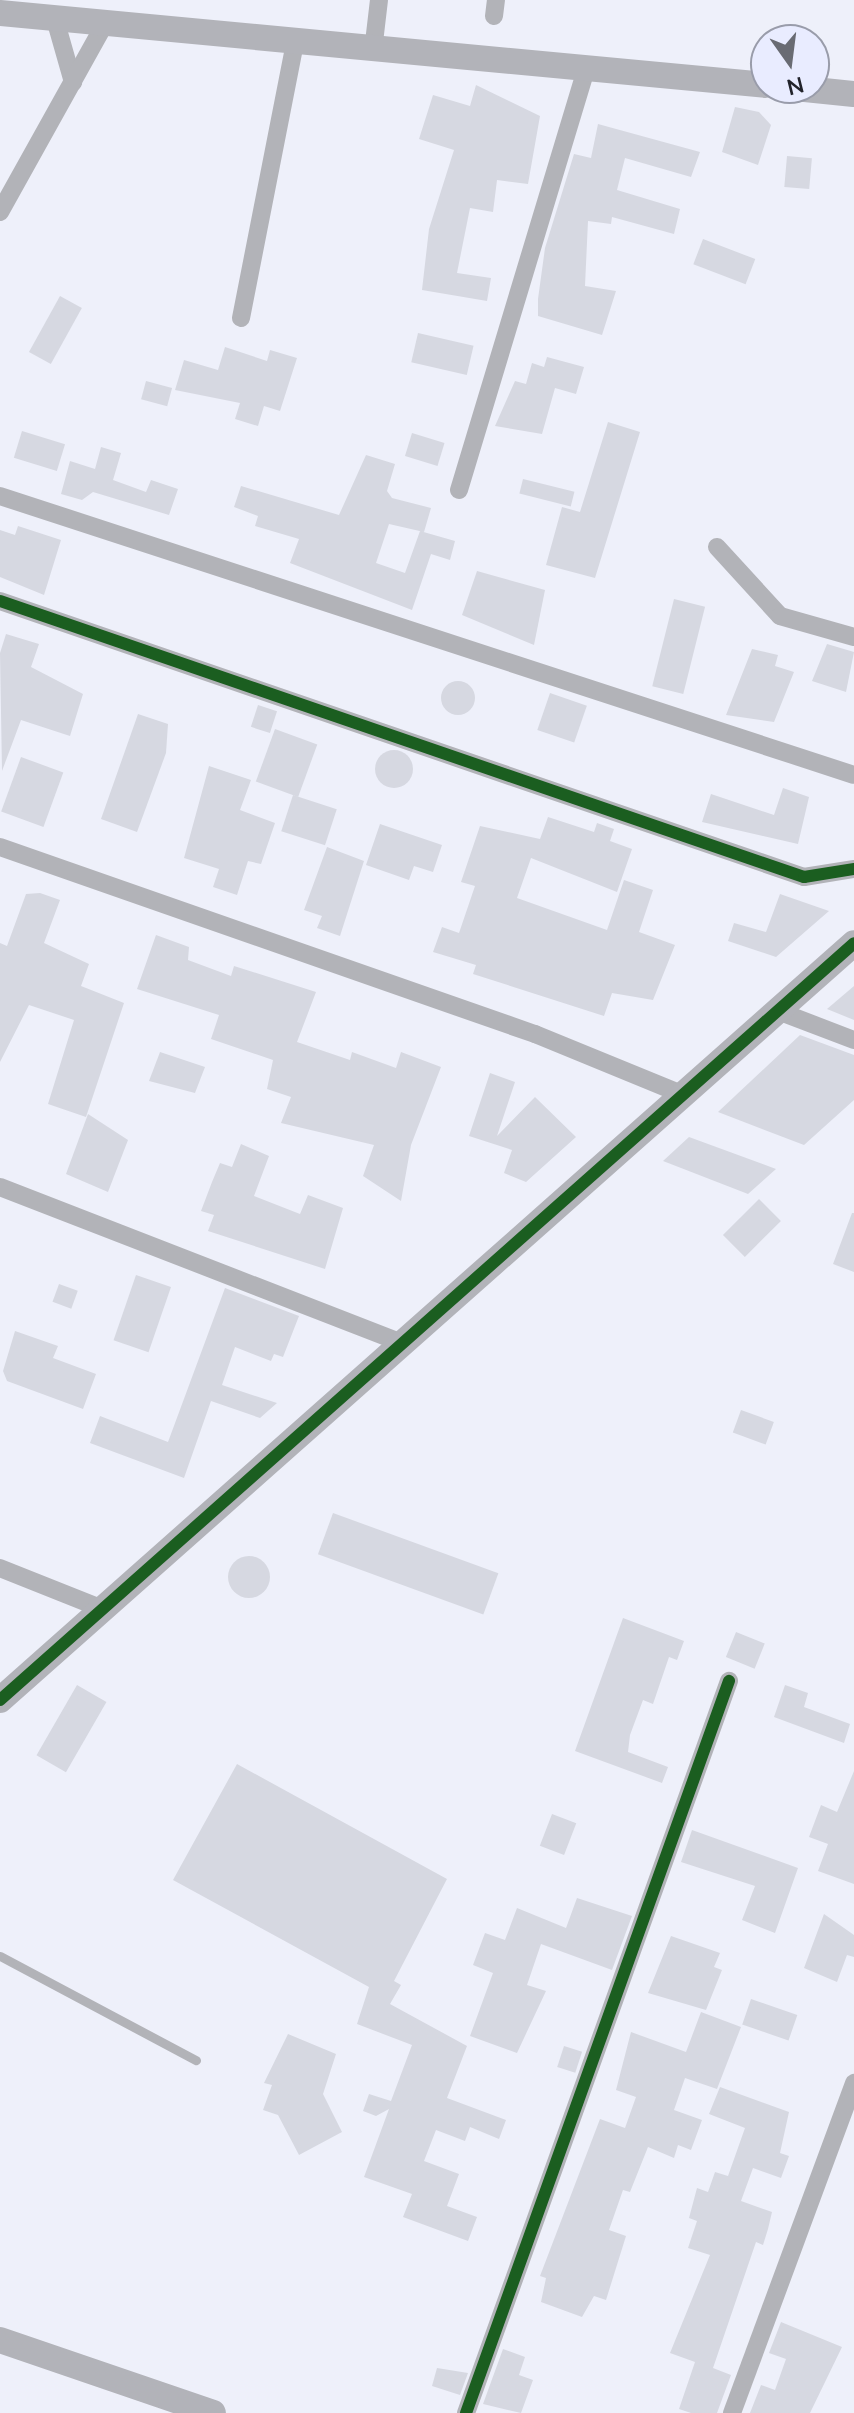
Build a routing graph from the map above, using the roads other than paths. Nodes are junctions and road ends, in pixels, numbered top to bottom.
1 (379, 0) edge
2 (0, 13) edge
3 (55, 19) junction
4 (104, 25) junction
5 (295, 43) junction
6 (373, 51) junction
7 (586, 69) junction
8 (73, 82) junction
9 (750, 84) edge
10 (830, 92) edge
11 (854, 94) edge
12 (6, 190) edge
13 (0, 212) edge
14 (241, 318) dead end
15 (459, 490) dead end
16 (0, 496) edge
17 (717, 547) dead end
18 (0, 601) edge
19 (854, 637) edge
20 (854, 775) edge
21 (0, 847) edge
22 (854, 869) edge
23 (854, 943) edge
24 (778, 1011) junction
25 (854, 1040) edge
26 (679, 1093) junction
27 (0, 1187) edge
28 (404, 1344) junction
29 (0, 1568) edge
30 (103, 1609) junction
31 (729, 1681) dead end
32 (0, 1700) edge
33 (0, 1956) edge
34 (196, 2060) dead end
35 (854, 2083) edge
36 (0, 2340) edge
37 (213, 2413) edge
38 (466, 2413) edge
39 (732, 2413) edge

1 - 6 street
2 - 3 street
3 - 4 street
3 - 8 street
4 - 5 street
4 - 8 street
5 - 6 street
5 - 14 street
6 - 7 street
7 - 9 street
7 - 15 street
8 - 12 street
10 - 11 street
12 - 13 street
16 - 20 street
17 - 19 street
18 - 22 street
21 - 26 street
23 - 24 street
24 - 25 street
24 - 26 street
26 - 28 street
27 - 28 street
28 - 30 street
29 - 30 street
30 - 32 street
31 - 38 street
33 - 34 lane
35 - 39 street
36 - 37 street

